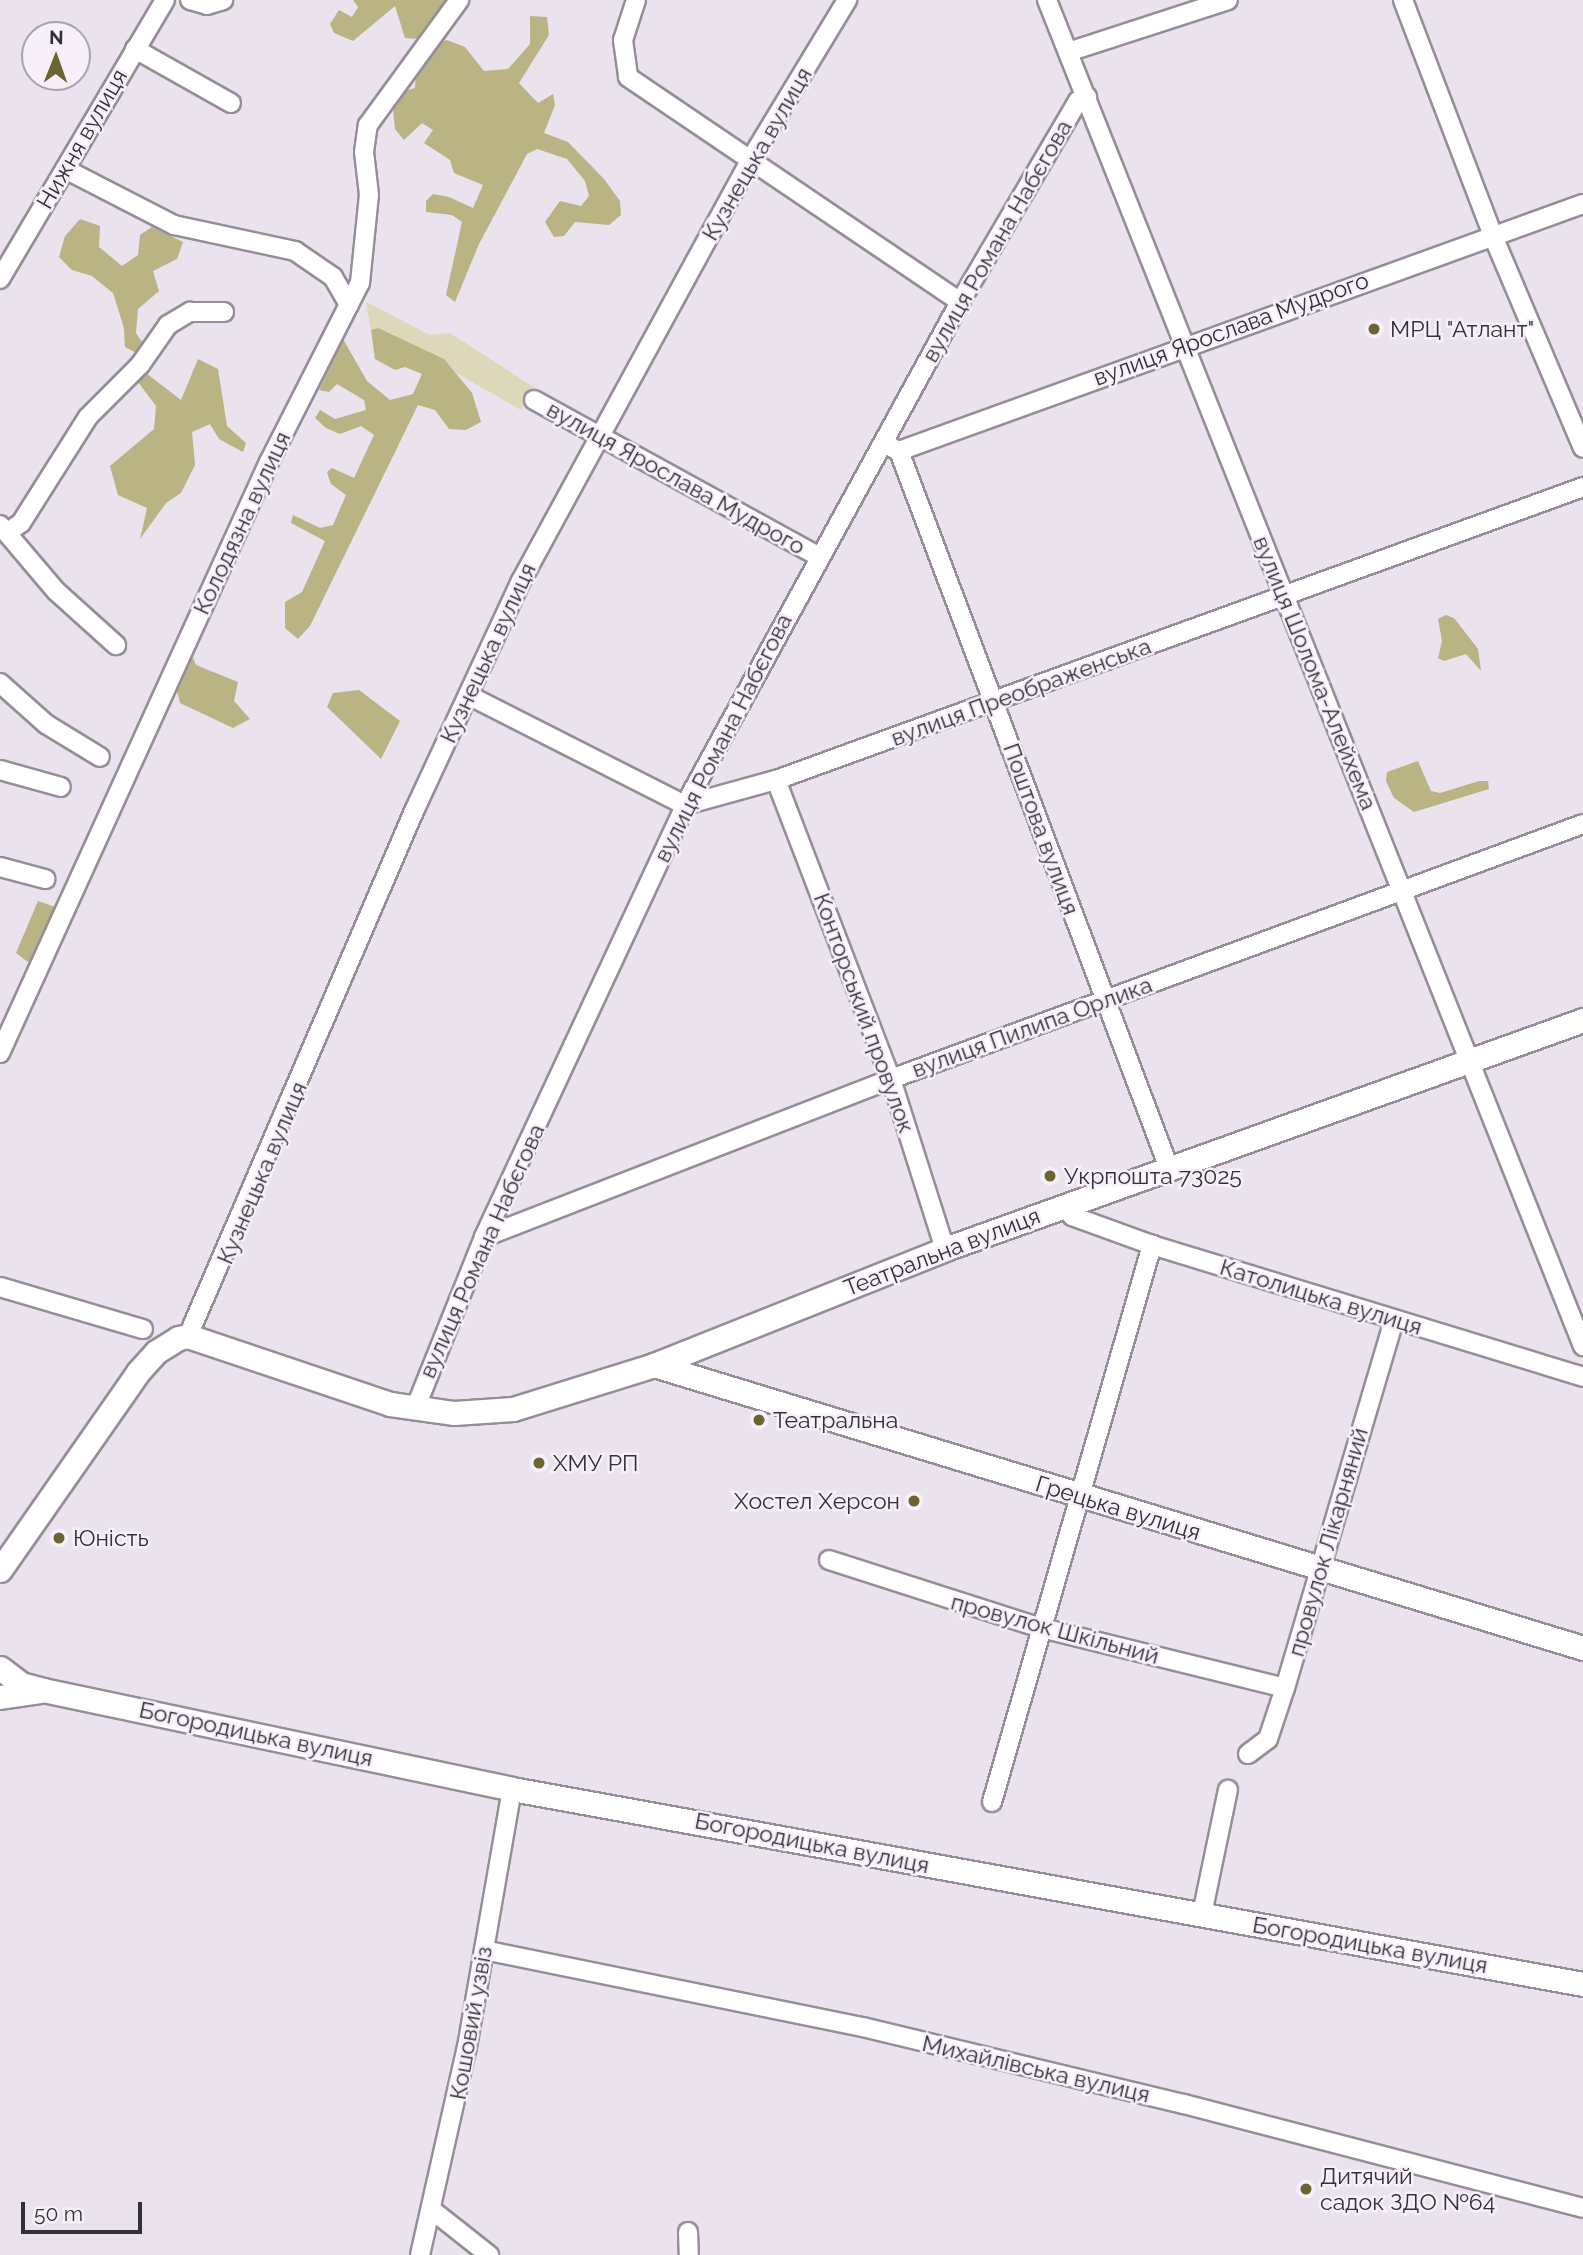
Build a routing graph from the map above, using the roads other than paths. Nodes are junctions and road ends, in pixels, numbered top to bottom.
1 (165, 0) edge
2 (190, 0) edge
3 (223, 0) edge
4 (459, 0) edge
5 (636, 0) edge
6 (847, 0) edge
7 (1047, 0) edge
8 (1228, 0) edge
9 (1403, 0) edge
10 (135, 49) junction
11 (1068, 52) junction
12 (1087, 97) junction
13 (231, 103) dead end
14 (752, 157) junction
15 (65, 169) junction
16 (1583, 204) edge
17 (1493, 236) junction
18 (0, 279) edge
19 (960, 302) junction
20 (349, 305) junction
21 (225, 312) dead end
22 (1183, 345) junction
23 (534, 400) dead end
24 (597, 437) junction
25 (881, 442) junction
26 (1583, 448) edge
27 (899, 451) junction
28 (1583, 487) edge
29 (4, 529) edge
30 (818, 556) junction
31 (1286, 598) junction
32 (116, 645) dead end
33 (0, 683) edge
34 (468, 695) junction
35 (993, 701) junction
36 (100, 757) dead end
37 (0, 770) edge
38 (776, 780) junction
39 (61, 787) dead end
40 (685, 805) junction
41 (1583, 824) edge
42 (0, 867) edge
43 (45, 878) dead end
44 (1400, 889) junction
45 (1104, 1001) junction
46 (1583, 1020) edge
47 (0, 1053) edge
48 (1467, 1062) junction
49 (891, 1079) junction
50 (1169, 1168) junction
51 (1067, 1204) junction
52 (484, 1237) junction
53 (1152, 1245) junction
54 (945, 1249) junction
55 (0, 1287) edge
56 (1394, 1320) junction
57 (143, 1328) dead end
58 (188, 1336) junction
59 (1583, 1346) edge
60 (1583, 1353) edge
61 (654, 1365) junction
62 (1579, 1376) edge
63 (415, 1409) junction
64 (1079, 1496) junction
65 (25, 1530) junction
66 (0, 1547) edge
67 (829, 1560) dead end
68 (1319, 1568) junction
69 (0, 1570) edge
70 (1041, 1628) junction
71 (1583, 1648) edge
72 (2, 1678) edge
73 (1285, 1688) junction
74 (1248, 1754) dead end
75 (512, 1788) junction
76 (1228, 1790) dead end
77 (992, 1802) dead end
78 (1202, 1914) junction
79 (484, 1950) junction
80 (1583, 1984) edge
81 (1583, 2208) edge
82 (432, 2210) junction
83 (688, 2232) dead end
84 (420, 2255) edge
85 (489, 2255) edge
86 (689, 2255) edge

1 - 10 street, Нижня вулиця
2 - 3 street
4 - 20 street, Колодязна вулиця
5 - 14 street
6 - 14 street, Кузнецька вулиця
7 - 11 street, вулиця Шолома-Алейхема
8 - 11 street
9 - 17 street
10 - 13 street
10 - 15 street, Нижня вулиця
11 - 12 street, вулиця Шолома-Алейхема
12 - 19 street, вулиця Романа Набєгова
12 - 22 street, вулиця Шолома-Алейхема
14 - 19 street
14 - 24 street, Кузнецька вулиця
15 - 18 street, Нижня вулиця
15 - 20 street
16 - 17 street, вулиця Ярослава Мудрого
17 - 22 street, вулиця Ярослава Мудрого
17 - 26 street
19 - 25 street, вулиця Романа Набєгова
20 - 47 street, Колодязна вулиця
21 - 29 street
22 - 27 street, вулиця Ярослава Мудрого
22 - 31 street, вулиця Шолома-Алейхема
23 - 24 street, вулиця Ярослава Мудрого
24 - 30 street, вулиця Ярослава Мудрого
24 - 34 street, Кузнецька вулиця
25 - 27 street
25 - 30 street, вулиця Романа Набєгова
27 - 35 street, Поштова вулиця
28 - 31 street, вулиця Преображенська
29 - 32 street
30 - 40 street, вулиця Романа Набєгова
31 - 35 street, вулиця Преображенська
31 - 44 street, вулиця Шолома-Алейхема
33 - 36 street
34 - 40 street
34 - 58 street, Кузнецька вулиця
35 - 38 street, вулиця Преображенська
35 - 45 street, Поштова вулиця
37 - 39 street
38 - 40 street, вулиця Преображенська
38 - 49 street, Конторський провулок
40 - 52 street, вулиця Романа Набєгова
41 - 44 street, вулиця Пилипа Орлика
42 - 43 street
44 - 45 street, вулиця Пилипа Орлика
44 - 48 street, вулиця Шолома-Алейхема
45 - 49 street, вулиця Пилипа Орлика
45 - 50 street, Поштова вулиця
46 - 48 street, Театральна вулиця
48 - 50 street, Театральна вулиця
48 - 59 street, вулиця Шолома-Алейхема
49 - 52 street, вулиця Пилипа Орлика
49 - 54 street, Конторський провулок
50 - 51 street, Театральна вулиця
51 - 53 street, Католицька вулиця
51 - 54 street, Театральна вулиця
52 - 63 street, вулиця Романа Набєгова
53 - 56 street, Католицька вулиця
53 - 64 street
54 - 61 street, Театральна вулиця
55 - 57 street
56 - 62 street, Католицька вулиця
56 - 68 street, провулок Лікарняний
58 - 63 street
58 - 65 street
60 - 62 street
61 - 63 street, Театральна вулиця
61 - 64 street, Грецька вулиця
64 - 68 street, Грецька вулиця
64 - 70 street
65 - 66 street
65 - 69 street
67 - 70 street, провулок Шкільний
68 - 71 street, Грецька вулиця
68 - 73 street, провулок Лікарняний
70 - 73 street, провулок Шкільний
70 - 77 street
72 - 75 street, Богородицька вулиця
73 - 74 street, провулок Лікарняний
75 - 78 street, Богородицька вулиця
75 - 79 street, Кошовий узвіз
76 - 78 street
78 - 80 street, Богородицька вулиця
79 - 81 street, Михайлівська вулиця
79 - 82 street, Кошовий узвіз
82 - 84 street, Кошовий узвіз
82 - 85 street
83 - 86 street

